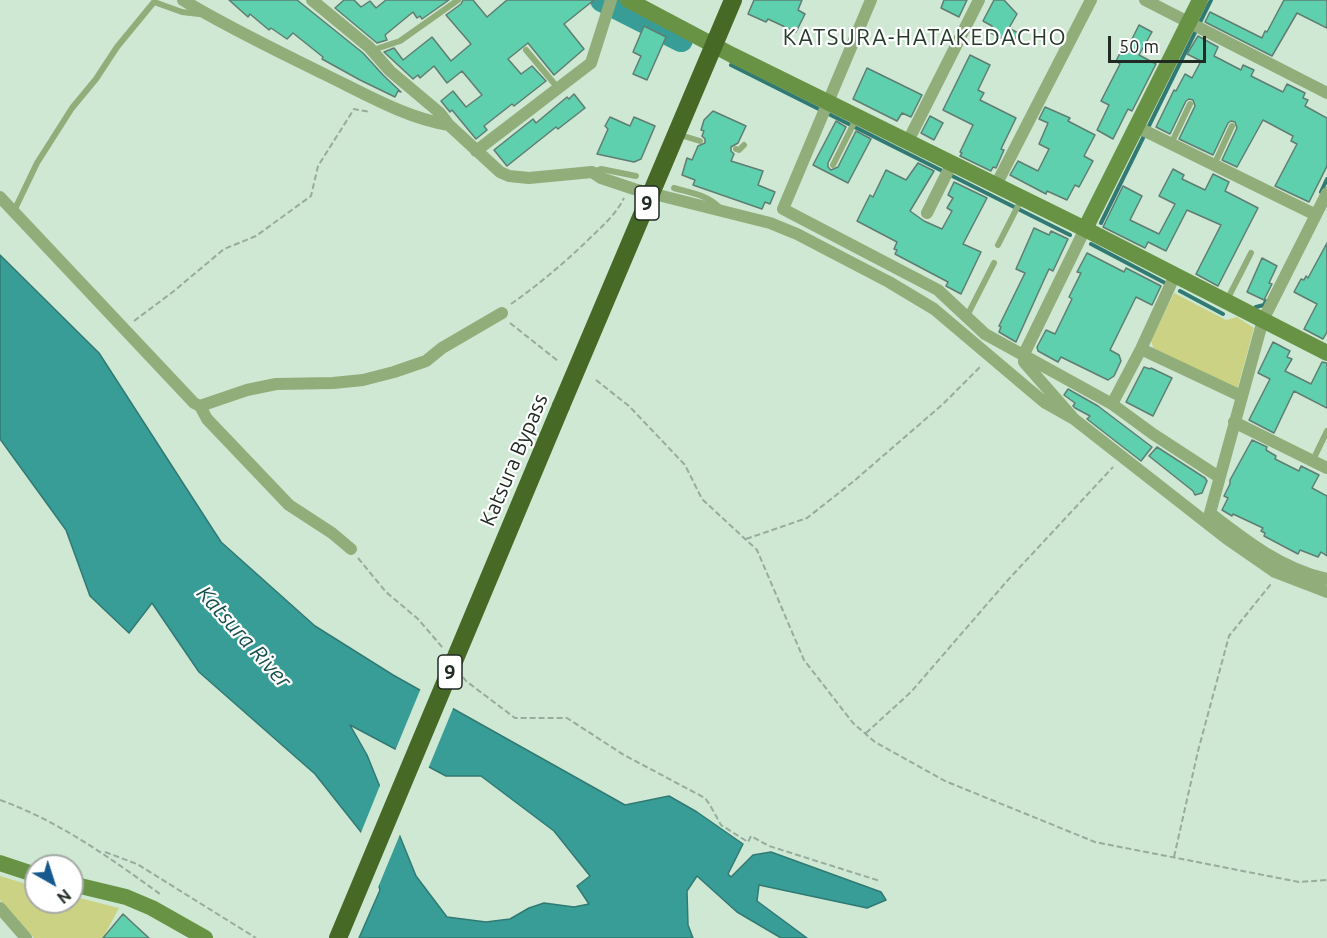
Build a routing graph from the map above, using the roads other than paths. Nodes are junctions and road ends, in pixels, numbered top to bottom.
1 (183, 0) edge
2 (458, 0) edge
3 (628, 0) edge
4 (733, 0) edge
5 (871, 0) edge
6 (979, 0) edge
7 (1091, 0) edge
8 (1145, 0) edge
9 (1200, 0) edge
10 (320, 2) edge
11 (610, 3) edge
12 (206, 15) junction
13 (1189, 22) junction
14 (714, 46) junction
15 (372, 50) junction
16 (526, 50) dead end
17 (558, 88) junction
18 (1327, 93) edge
19 (828, 101) junction
20 (1190, 104) dead end
21 (858, 116) junction
22 (449, 125) junction
23 (1232, 126) dead end
24 (1137, 127) junction
25 (676, 134) junction
26 (700, 141) dead end
27 (908, 141) junction
28 (1171, 144) junction
29 (744, 145) dead end
30 (736, 149) dead end
31 (476, 151) junction
32 (833, 165) dead end
33 (1214, 165) junction
34 (948, 170) junction
35 (592, 172) junction
36 (636, 176) dead end
37 (996, 185) junction
38 (674, 188) dead end
39 (651, 193) junction
40 (1327, 193) edge
41 (0, 197) edge
42 (1018, 205) junction
43 (14, 211) junction
44 (722, 211) junction
45 (927, 213) dead end
46 (1316, 215) junction
47 (1085, 229) junction
48 (998, 245) dead end
49 (1251, 253) dead end
50 (994, 263) dead end
51 (1175, 275) junction
52 (1226, 301) junction
53 (501, 313) road end
54 (967, 316) junction
55 (1263, 320) junction
56 (1141, 349) junction
57 (1327, 352) edge
58 (1024, 354) junction
59 (1241, 396) junction
60 (1112, 404) junction
61 (200, 406) junction
62 (1074, 419) junction
63 (1234, 422) junction
64 (1327, 431) edge
65 (1312, 461) junction
66 (1327, 468) edge
67 (1219, 477) junction
68 (351, 549) road end
69 (1327, 579) edge
70 (1327, 592) edge
71 (0, 863) edge
72 (24, 871) edge
73 (84, 887) edge
74 (0, 908) edge
75 (26, 938) edge
76 (205, 938) edge
77 (338, 938) edge

1 - 12 street
2 - 15 lane
3 - 14 street
4 - 14 highway, Katsura Bypass / 9
5 - 19 street
6 - 27 street
7 - 37 street
8 - 13 street
9 - 13 street
10 - 15 street
11 - 17 street
12 - 22 street
12 - 43 lane
13 - 18 street
13 - 24 street
14 - 19 street
14 - 25 highway, Katsura Bypass / 9
15 - 22 street
16 - 17 lane
17 - 31 street
19 - 21 street
19 - 54 street
20 - 28 lane
21 - 27 street
21 - 32 lane
22 - 31 street
23 - 33 lane
24 - 28 street
24 - 47 street
25 - 26 lane
25 - 39 highway, Katsura Bypass / 9
27 - 34 street
28 - 33 street
29 - 30 lane
31 - 35 street
33 - 46 street
34 - 37 street
34 - 45 street
35 - 36 lane
35 - 39 street
37 - 42 street
38 - 44 lane
39 - 44 street
39 - 77 highway, Katsura Bypass / 9, bridge
40 - 46 street
41 - 43 street
42 - 47 street
42 - 48 lane
43 - 61 street
44 - 62 street
46 - 55 street
47 - 51 street
47 - 58 street
49 - 52 lane
50 - 54 lane
51 - 52 street
51 - 56 street
52 - 55 street
53 - 61 street
54 - 58 street
55 - 57 street
55 - 59 street
56 - 59 street
56 - 60 street
58 - 60 street
58 - 62 street
59 - 63 street
60 - 67 street
61 - 68 street
62 - 70 street
63 - 65 street
63 - 67 street
64 - 65 lane
65 - 66 street
67 - 69 street
71 - 72 street
73 - 76 street
74 - 75 street

